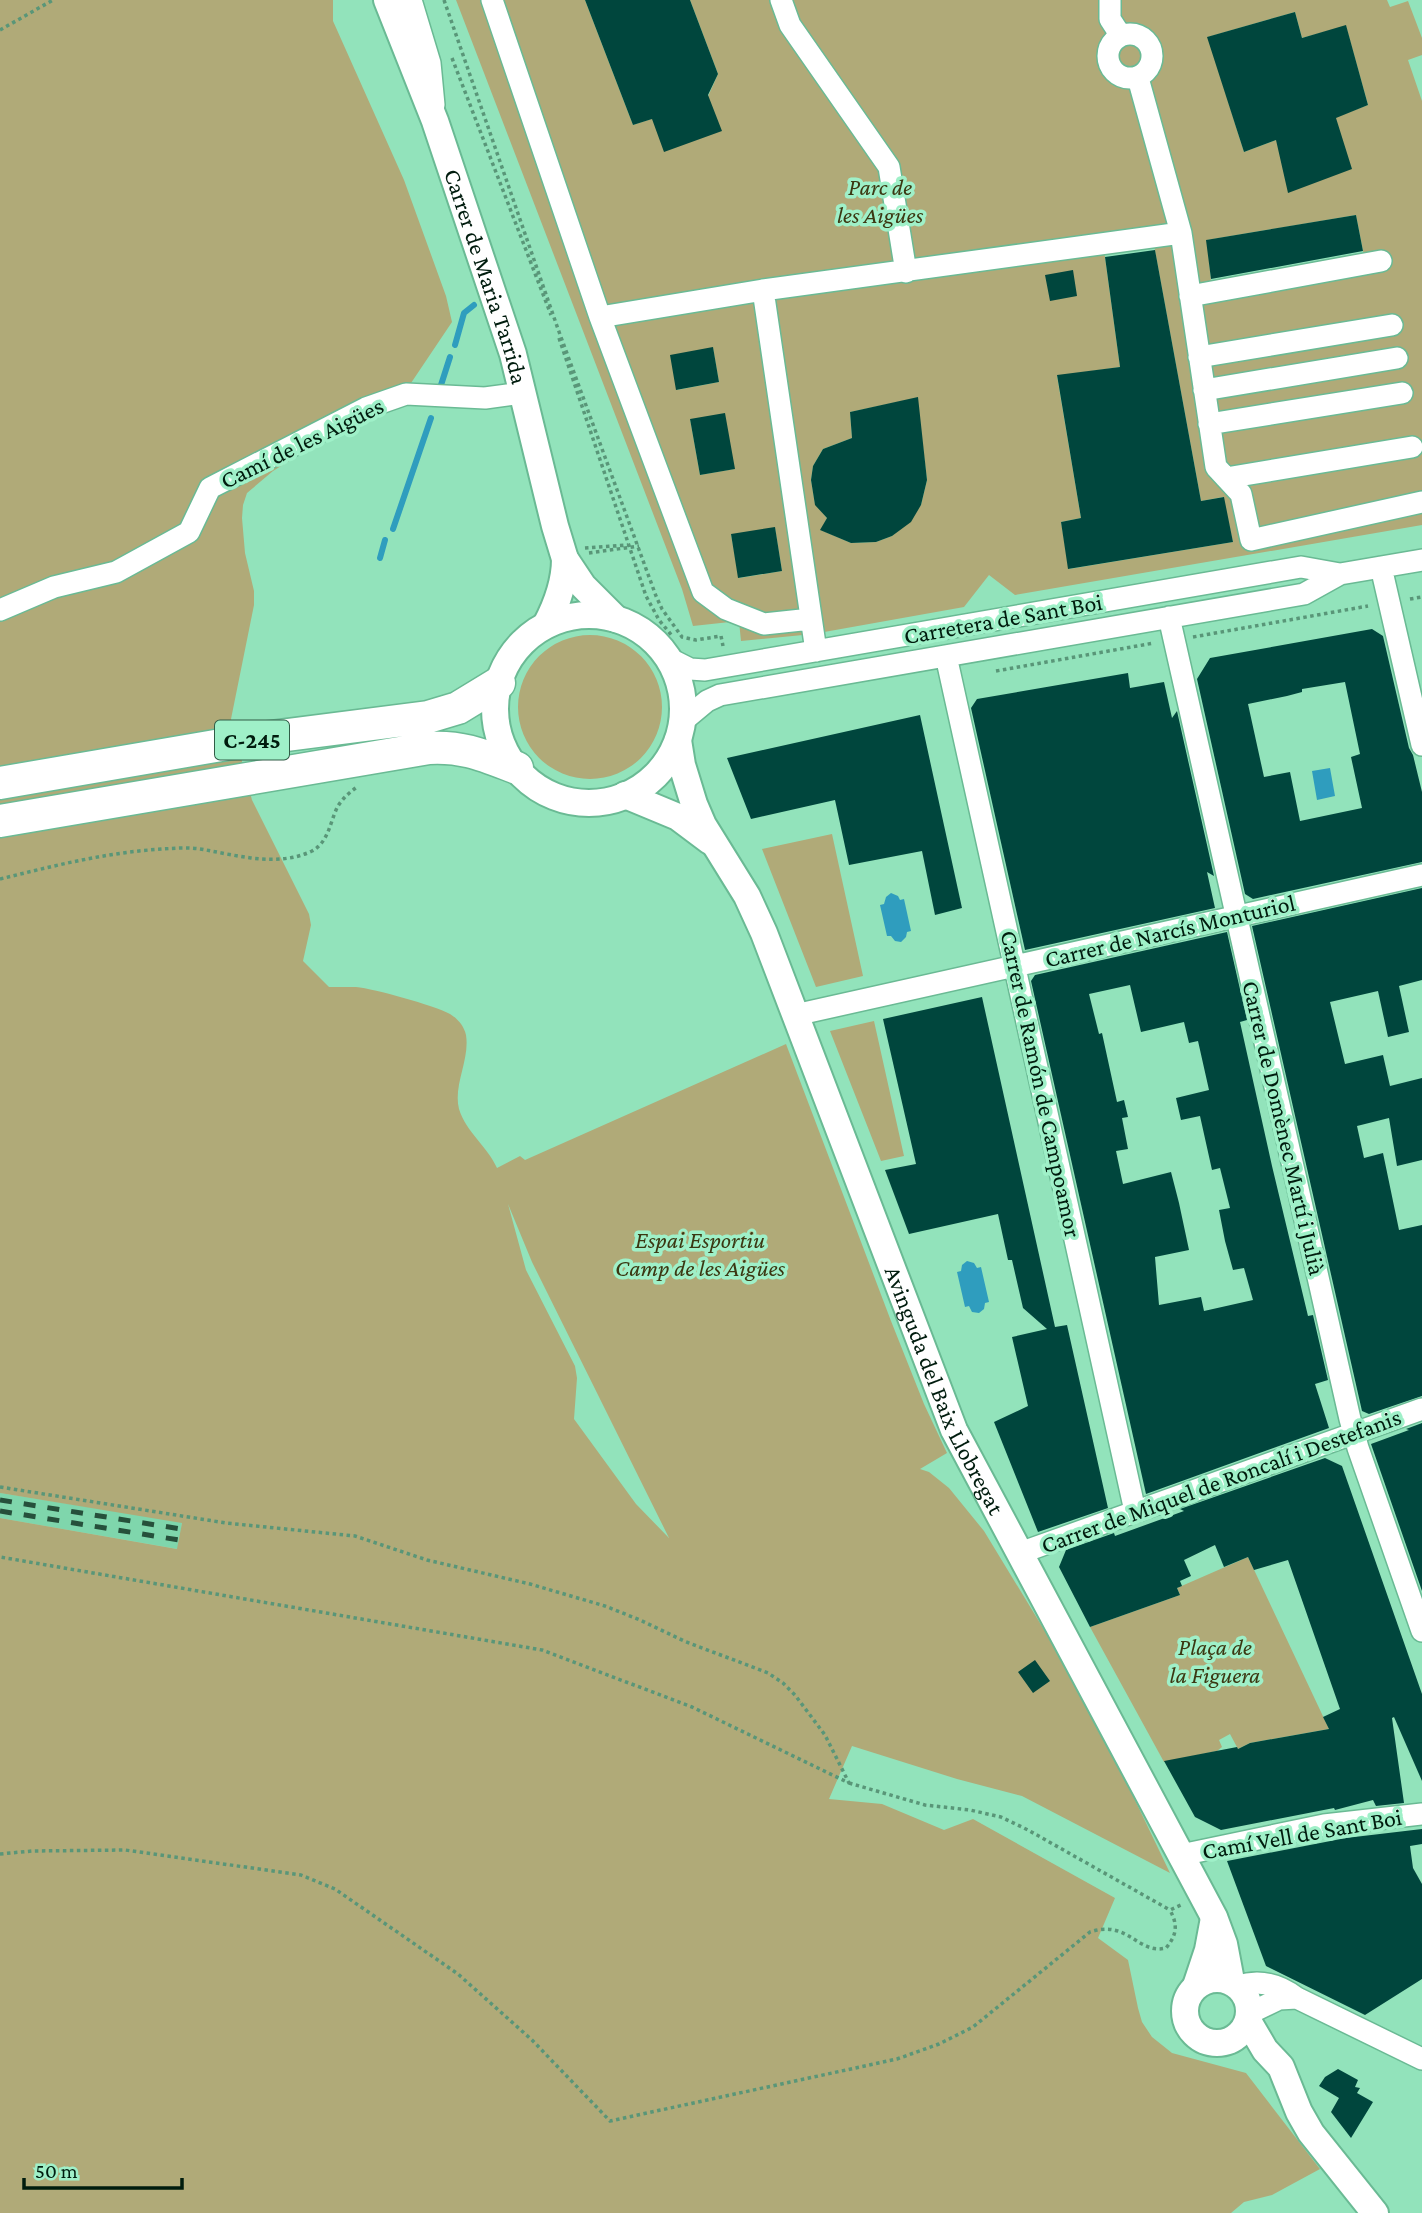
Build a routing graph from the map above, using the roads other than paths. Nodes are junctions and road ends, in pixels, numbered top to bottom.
1 (387, 0) edge
2 (411, 0) edge
3 (492, 0) edge
4 (781, 0) edge
5 (1110, 0) edge
6 (1121, 36) junction
7 (1138, 78) junction
8 (435, 121) junction
9 (1181, 233) junction
10 (1381, 261) dead end
11 (906, 272) junction
12 (762, 290) junction
13 (1190, 296) junction
14 (600, 317) junction
15 (1392, 325) dead end
16 (1199, 357) junction
17 (1397, 358) dead end
18 (1204, 390) junction
19 (522, 393) junction
20 (1402, 393) dead end
21 (1209, 424) junction
22 (1412, 447) dead end
23 (1226, 478) junction
24 (1422, 502) edge
25 (574, 554) junction
26 (1422, 560) edge
27 (1381, 567) junction
28 (1340, 575) junction
29 (0, 610) edge
30 (1169, 617) junction
31 (617, 619) junction
32 (811, 619) junction
33 (546, 625) junction
34 (673, 650) junction
35 (816, 651) junction
36 (946, 656) junction
37 (499, 683) junction
38 (680, 730) junction
39 (1422, 745) edge
40 (517, 768) junction
41 (0, 780) edge
42 (625, 795) junction
43 (0, 821) edge
44 (716, 846) junction
45 (1422, 875) edge
46 (1236, 917) junction
47 (1015, 966) junction
48 (795, 1015) junction
49 (1422, 1409) edge
50 (1354, 1433) junction
51 (1135, 1511) junction
52 (1020, 1553) junction
53 (1422, 1631) edge
54 (1422, 1814) edge
55 (1181, 1855) junction
56 (1208, 1906) junction
57 (1234, 1984) junction
58 (1196, 1986) junction
59 (1297, 1998) junction
60 (1249, 2017) junction
61 (1219, 2043) junction
62 (1422, 2059) edge
63 (1292, 2096) junction
64 (1375, 2213) edge

1 - 8 main road, Carrer de Maria Tarrida
2 - 8 street
3 - 14 street
4 - 11 street
5 - 6 street
6 - 7 street
6 - 7 street
7 - 9 street
8 - 19 main road, Carrer de Maria Tarrida
9 - 11 street
9 - 13 street
10 - 13 street
11 - 12 street
12 - 14 street
12 - 32 street
13 - 16 street
14 - 32 street
15 - 16 street
16 - 18 street
17 - 18 street
18 - 21 street
19 - 25 main road, Carrer de Maria Tarrida
19 - 29 street, Camí de les Aigües
20 - 21 street
21 - 23 street
22 - 23 street
23 - 24 street
25 - 31 main road
25 - 33 main road
26 - 27 street, Carretera de Sant Boi
27 - 28 street, Carretera de Sant Boi
27 - 39 street
28 - 30 street, Carretera de Sant Boi
28 - 35 street, Carretera de Sant Boi
30 - 36 street, Carretera de Sant Boi
30 - 46 street, Carrer de Domènec Martí i Julià
31 - 33 main road
31 - 34 main road
32 - 35 street
33 - 37 main road
34 - 35 street, Carretera de Sant Boi
34 - 38 main road
36 - 38 street, Carretera de Sant Boi
36 - 47 street, Carrer de Ramón de Campoamor
37 - 40 main road
37 - 41 highway, C-245
38 - 42 main road
38 - 44 main road, Avinguda del Baix Llobregat
40 - 42 main road
40 - 43 highway, C-245
42 - 44 main road, Avinguda del Baix Llobregat
44 - 48 main road, Avinguda del Baix Llobregat
45 - 46 street, Carrer de Narcís Monturiol
46 - 47 street, Carrer de Narcís Monturiol
46 - 50 street, Carrer de Domènec Martí i Julià
47 - 48 street, Carrer de Narcís Monturiol
47 - 51 street, Carrer de Ramón de Campoamor
48 - 52 main road, Avinguda del Baix Llobregat
49 - 50 street, Carrer de Miquel de Roncalí i Destefanis
50 - 51 street, Carrer de Miquel de Roncalí i Destefanis
50 - 53 street, Carrer de Domènec Martí i Julià
51 - 52 street, Carrer de Miquel de Roncalí i Destefanis
52 - 55 main road, Avinguda del Baix Llobregat
54 - 55 street, Camí Vell de Sant Boi
55 - 56 main road, Avinguda del Baix Llobregat
56 - 57 main road, Avinguda del Baix Llobregat
56 - 58 main road
57 - 58 main road
57 - 59 street
57 - 60 main road
58 - 61 main road
59 - 60 street
59 - 62 street
60 - 61 main road
60 - 63 main road
61 - 63 main road
63 - 64 main road

